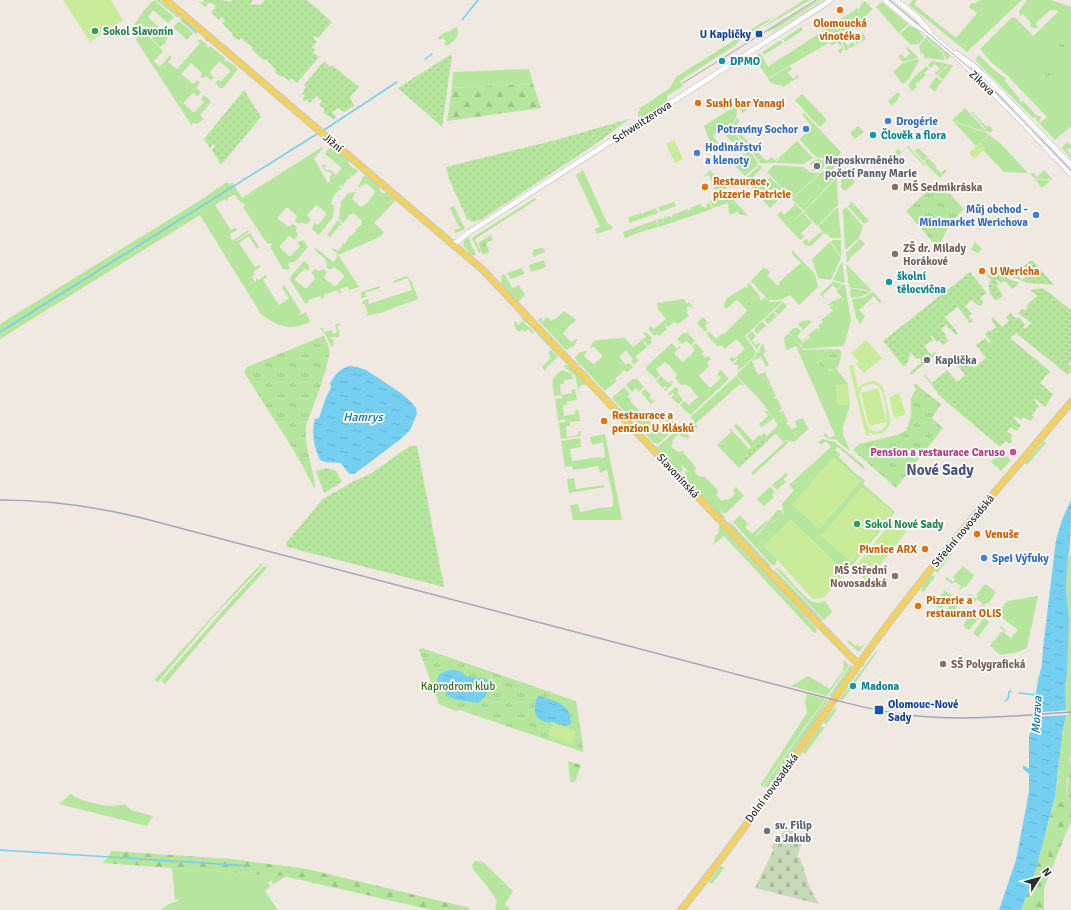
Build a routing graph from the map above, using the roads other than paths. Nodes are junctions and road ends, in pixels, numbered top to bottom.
1 (166, 0) edge
2 (831, 0) edge
3 (885, 0) edge
4 (896, 0) edge
5 (1071, 165) edge
6 (1071, 174) edge
7 (453, 245) junction
8 (499, 287) joint
9 (1071, 402) edge
10 (860, 664) junction
11 (681, 910) edge

1 - 7 main road, Jižní
2 - 7 street, Schweitzerova
3 - 6 street, Zikova
4 - 5 street, Zikova
7 - 8 main road, Jižní
8 - 10 main road, Slavonínská
9 - 10 main road, Střední novosadská
10 - 11 main road, Dolní novosadská

